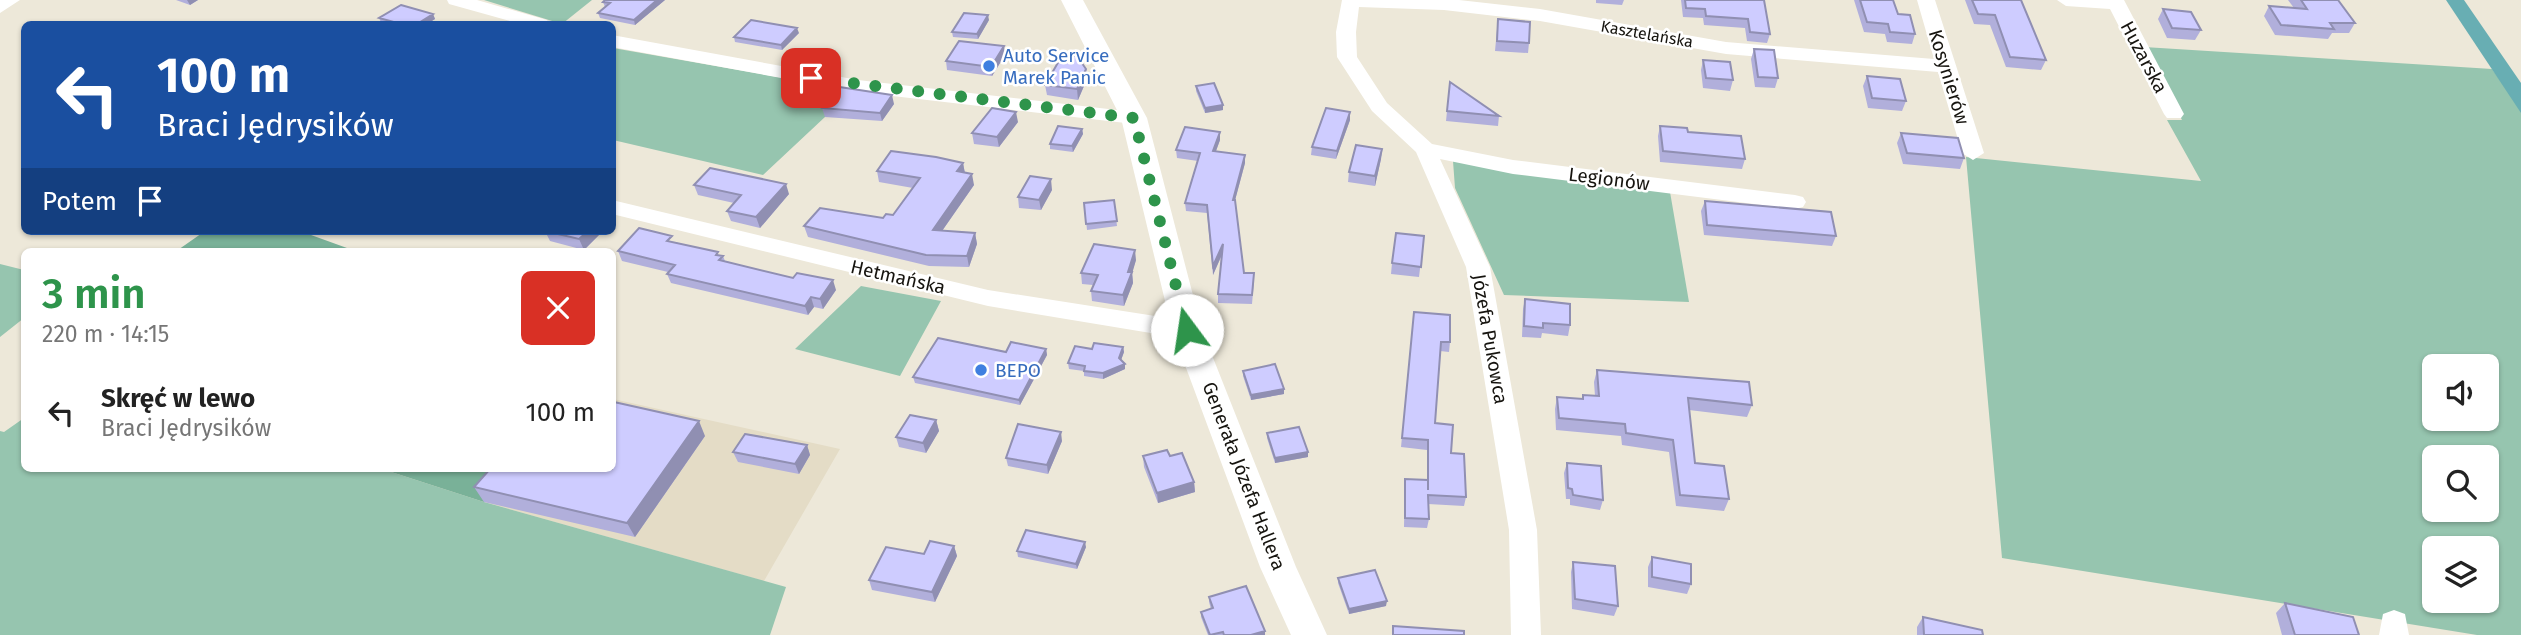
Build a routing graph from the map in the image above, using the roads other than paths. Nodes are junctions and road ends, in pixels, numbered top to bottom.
1 (11, 0) edge
2 (456, 0) edge
3 (1072, 0) edge
4 (1351, 0) edge
5 (1926, 0) edge
6 (2066, 0) edge
7 (2116, 2) edge
8 (0, 7) edge
9 (530, 21) edge
10 (616, 42) edge
11 (1944, 66) junction
12 (2174, 114) dead end
13 (1134, 118) junction
14 (1424, 149) junction
15 (1973, 153) dead end
16 (1795, 202) dead end
17 (616, 208) edge
18 (1187, 330) junction
19 (1309, 635) edge
20 (1526, 635) edge

1 - 8 street
2 - 9 street
3 - 13 street, Generała Józefa Hallera
4 - 11 street, Kasztelańska
4 - 14 street, Józefa Pukowca
5 - 11 street, Kosynierów
6 - 7 street
7 - 12 street, Huzarska
10 - 13 street
11 - 15 street, Kosynierów
13 - 18 street, Generała Józefa Hallera
14 - 16 street, Legionów
14 - 20 street, Józefa Pukowca
17 - 18 street, Hetmańska
18 - 19 street, Generała Józefa Hallera

